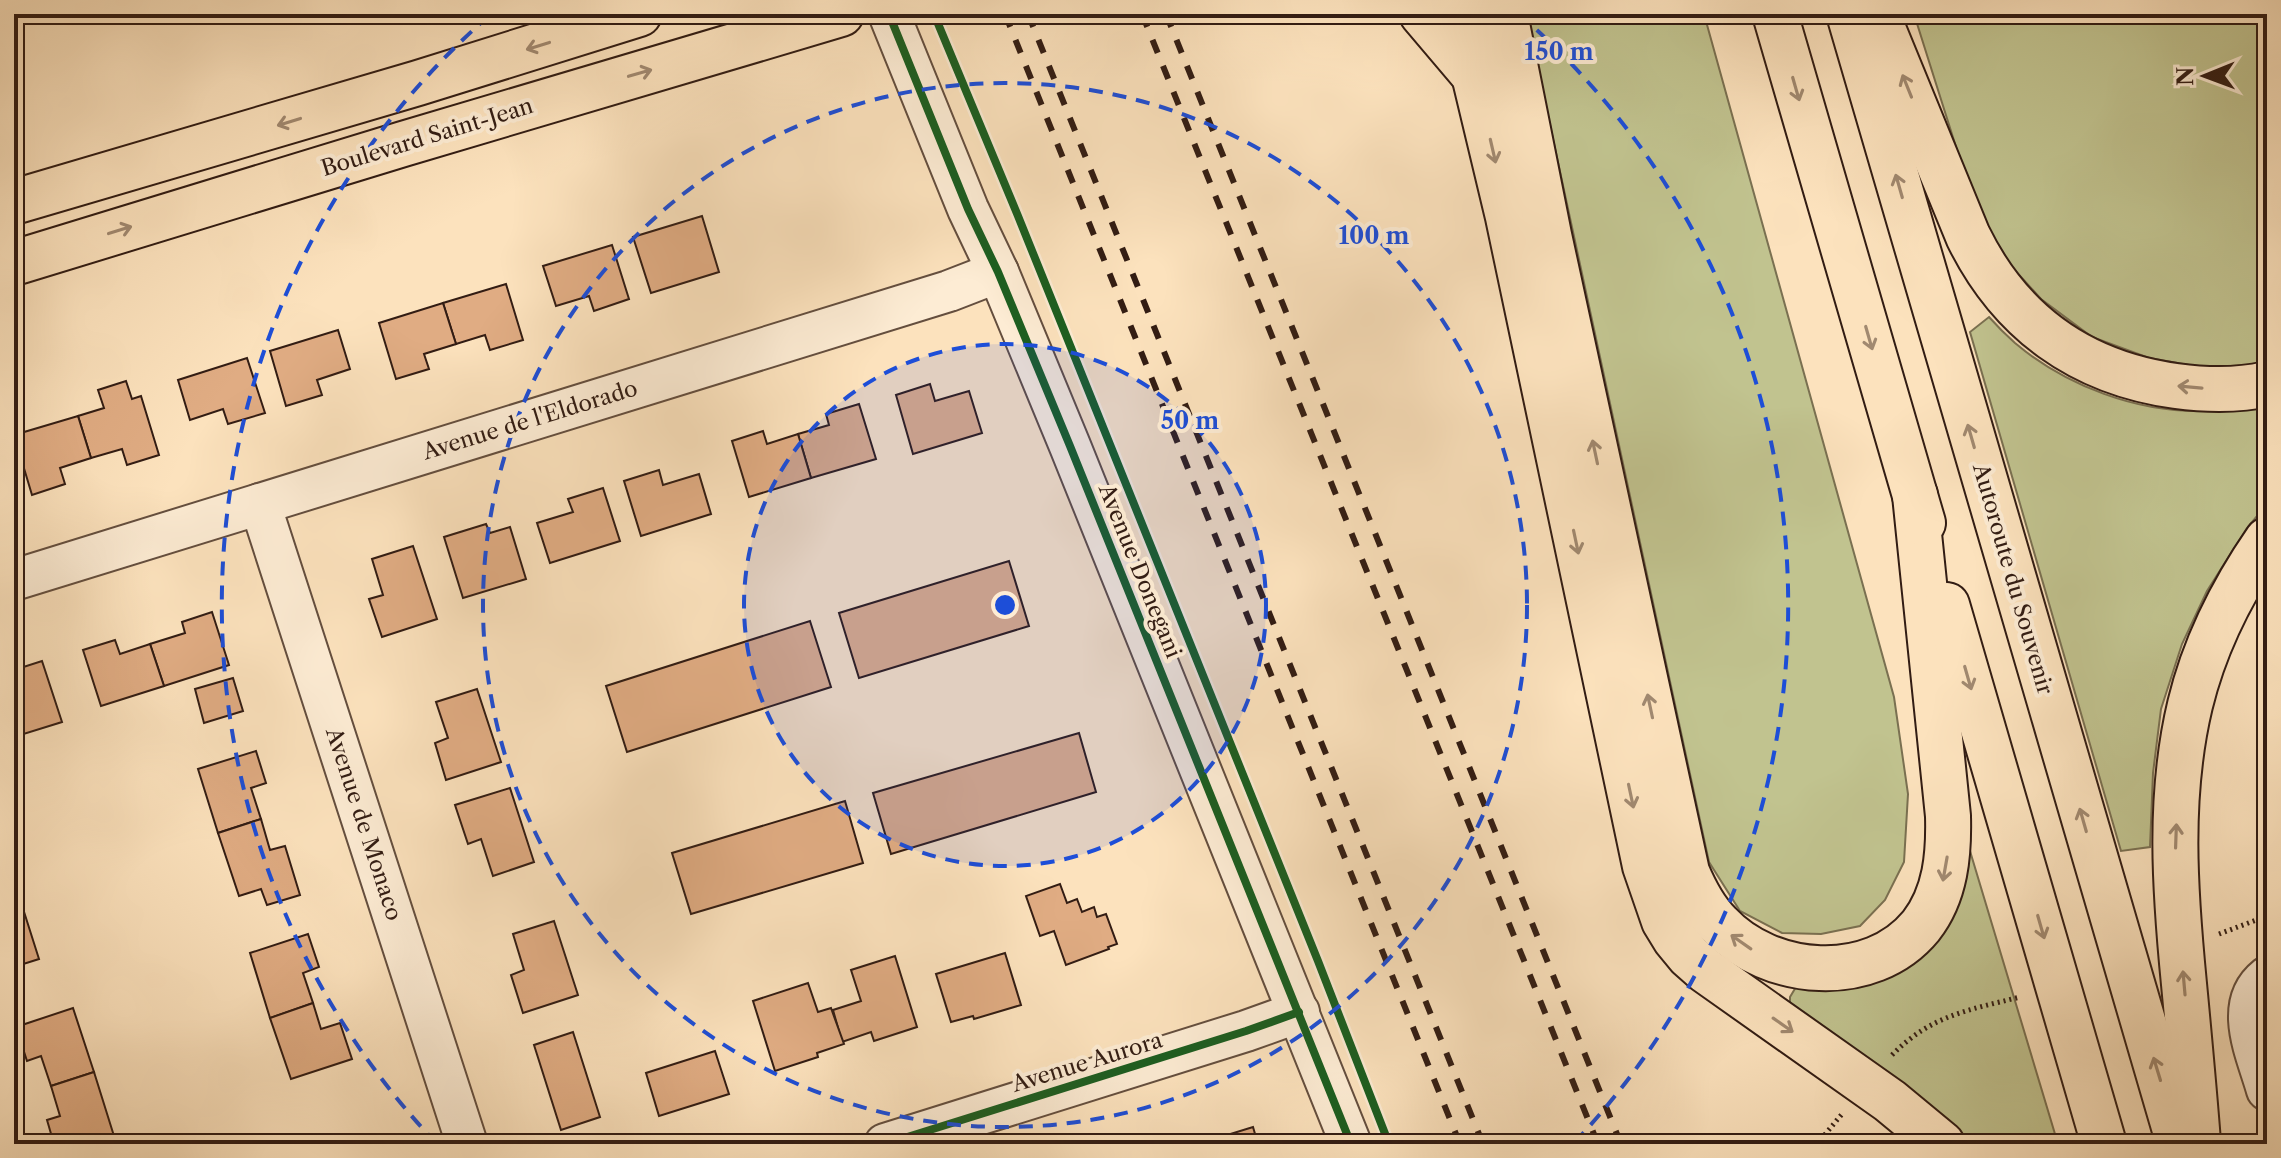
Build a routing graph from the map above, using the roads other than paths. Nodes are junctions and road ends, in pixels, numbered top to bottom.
1 (639, 14) edge
2 (889, 14) edge
3 (1422, 14) edge
4 (1462, 14) edge
5 (1505, 14) edge
6 (1775, 14) edge
7 (1849, 14) edge
8 (1877, 14) edge
9 (835, 16) edge
10 (1474, 75) junction
11 (14, 202) edge
12 (14, 263) edge
13 (998, 272) junction
14 (2267, 384) edge
15 (1915, 495) junction
16 (260, 504) junction
17 (2267, 540) edge
18 (14, 580) edge
19 (2261, 982) edge
20 (1299, 1012) junction
21 (2267, 1090) edge
22 (467, 1144) edge
23 (885, 1144) edge
24 (1351, 1144) edge
25 (1942, 1144) edge
26 (2104, 1144) edge
27 (2179, 1144) edge
28 (2199, 1144) edge

1 -> 11 main road
2 - 13 street, Avenue Donegani
3 - 10 main road
4 - 10 main road
15 -> 5 main road
6 -> 15 main road
27 -> 7 main road, Autoroute du Souvenir
14 -> 8 main road
12 -> 9 main road, Boulevard Saint-Jean
10 -> 25 main road
13 - 16 street, Avenue de l'Eldorado
13 - 20 street, Avenue Donegani
15 -> 26 main road
16 - 18 street, Avenue de l'Eldorado
16 - 22 street, Avenue de Monaco
28 -> 17 main road
19 - 21 street
20 - 23 street, Avenue Aurora
20 - 24 street, Avenue Donegani

